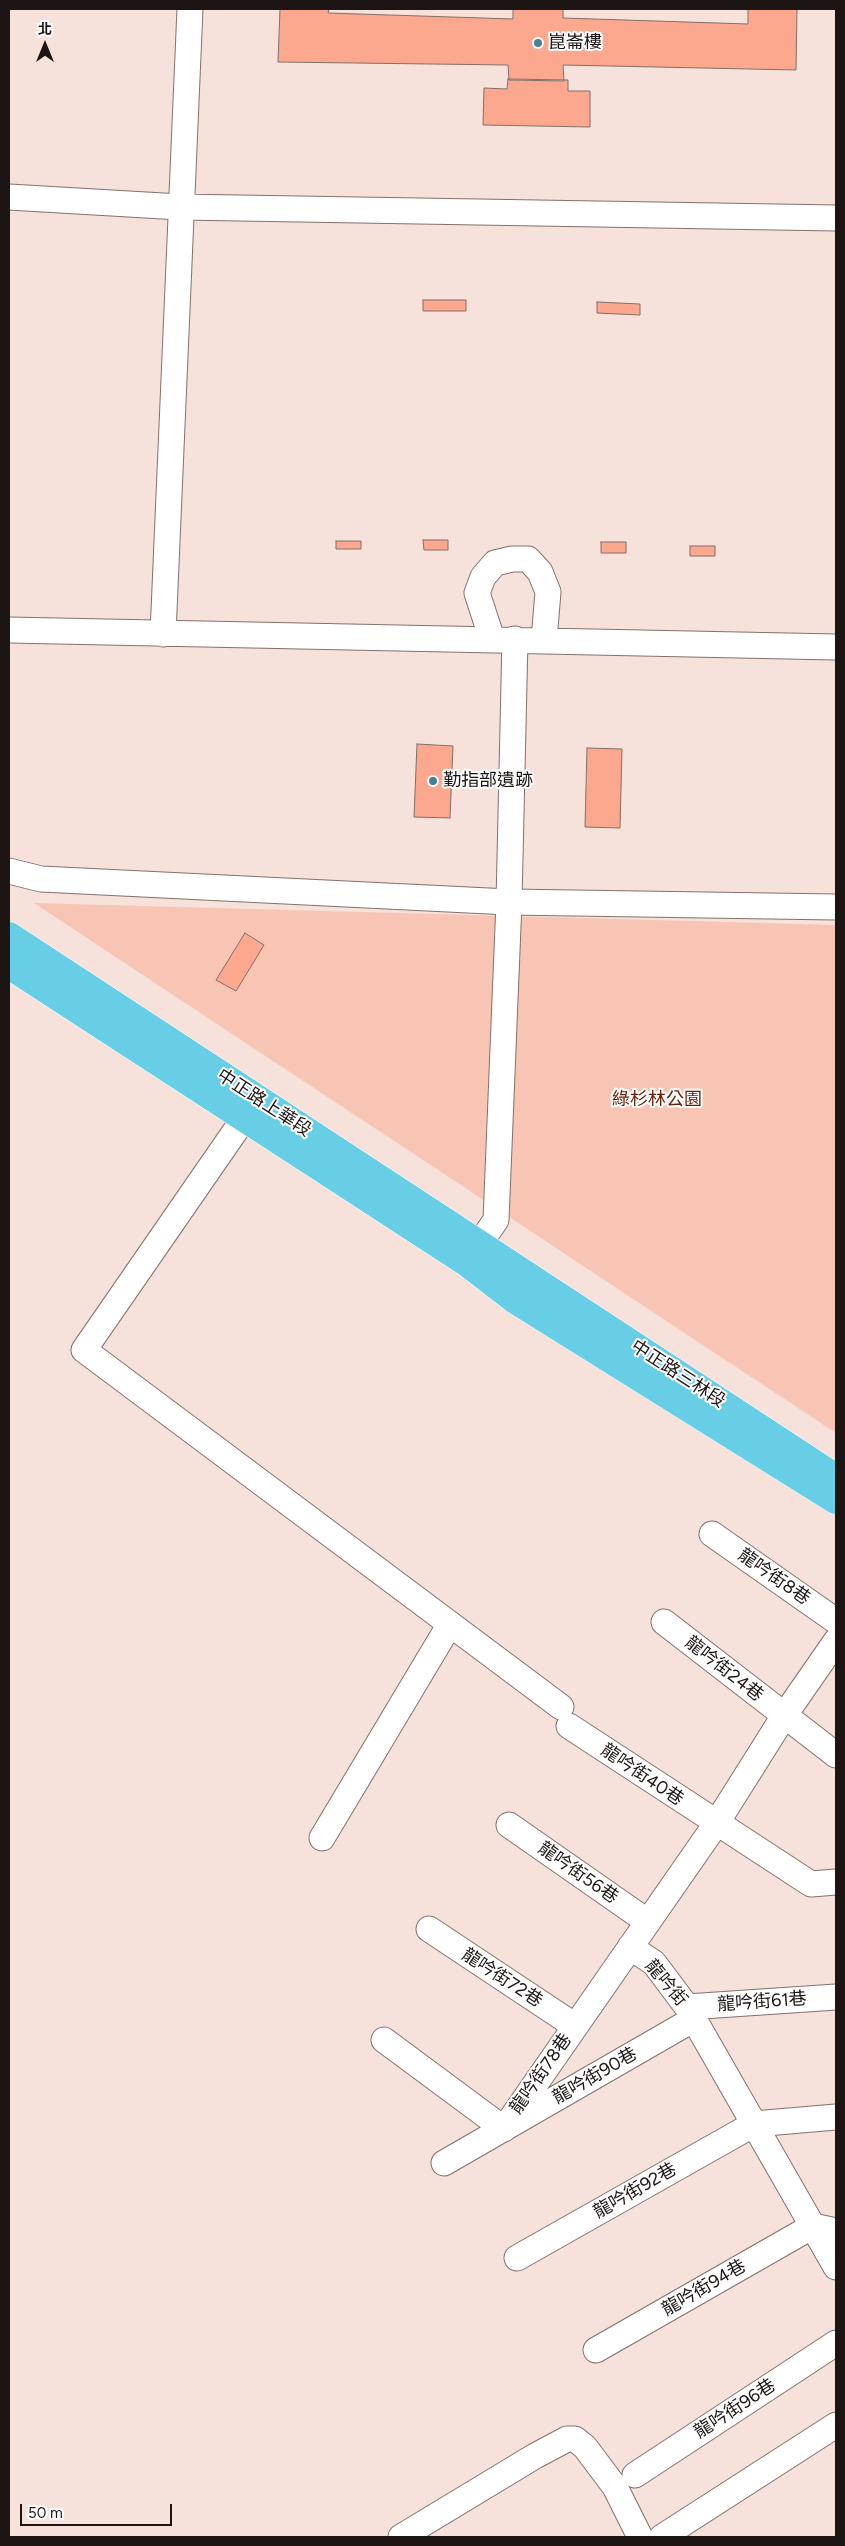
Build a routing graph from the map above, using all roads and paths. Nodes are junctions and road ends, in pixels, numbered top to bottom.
1 (190, 9) edge
2 (9, 197) edge
3 (180, 207) junction
4 (836, 218) edge
5 (9, 630) edge
6 (163, 634) junction
7 (504, 639) junction
8 (544, 640) junction
9 (836, 647) edge
10 (9, 871) edge
11 (508, 902) junction
12 (836, 907) edge
13 (9, 936) edge
14 (9, 965) edge
15 (245, 1117) junction
16 (473, 1253) junction
17 (519, 1269) joint
18 (514, 1299) joint
19 (836, 1478) edge
20 (836, 1500) edge
21 (712, 1534) dead end
22 (836, 1621) edge
23 (664, 1622) dead end
24 (450, 1624) junction
25 (836, 1641) edge
26 (784, 1716) junction
27 (836, 1755) edge
28 (716, 1824) junction
29 (509, 1825) dead end
30 (322, 1838) dead end
31 (836, 1882) edge
32 (648, 1922) junction
33 (429, 1930) dead end
34 (630, 1947) junction
35 (836, 1997) edge
36 (690, 2013) junction
37 (575, 2026) junction
38 (384, 2040) dead end
39 (836, 2117) edge
40 (754, 2124) junction
41 (504, 2129) junction
42 (444, 2163) dead end
43 (824, 2228) edge
44 (517, 2258) dead end
45 (836, 2267) edge
46 (836, 2343) edge
47 (596, 2350) dead end
48 (836, 2425) edge
49 (634, 2475) dead end
50 (401, 2537) edge
51 (640, 2537) edge
52 (662, 2537) edge

1 - 3 street
2 - 3 street
3 - 4 street
3 - 6 street
5 - 6 street
6 - 7 street
7 - 8 street
7 - 8 street
7 - 11 street
8 - 9 street
10 - 11 street
11 - 12 street
11 - 16 street
13 - 16 main road, 中正路上華段
14 - 15 main road, 中正路上華段
15 - 16 main road, 中正路上華段
15 - 24 street, 龍吟街40巷
16 - 17 main road, 中正路上華段
16 - 18 main road, 中正路上華段
17 - 19 main road, 中正路三林段
18 - 20 main road, 中正路三林段
21 - 22 street, 龍吟街8巷
23 - 26 street, 龍吟街24巷
24 - 28 street, 龍吟街40巷
24 - 30 street
25 - 26 street, 龍吟街
26 - 27 street, 龍吟街24巷
26 - 28 street, 龍吟街
28 - 31 street, 龍吟街40巷
28 - 32 street, 龍吟街
29 - 32 street, 龍吟街56巷
32 - 34 street, 龍吟街
33 - 37 street, 龍吟街72巷
34 - 36 street, 龍吟街
34 - 37 street, 龍吟街78巷
35 - 36 street, 龍吟街61巷
36 - 40 street, 龍吟街
36 - 41 street, 龍吟街90巷
37 - 41 street, 龍吟街78巷
38 - 41 street, 龍吟街78巷
39 - 40 street
40 - 43 street, 龍吟街
40 - 44 street, 龍吟街92巷
41 - 42 street, 龍吟街90巷
43 - 45 street, 龍吟街
43 - 47 street, 龍吟街94巷
46 - 49 street, 龍吟街96巷
48 - 52 street
50 - 51 street

